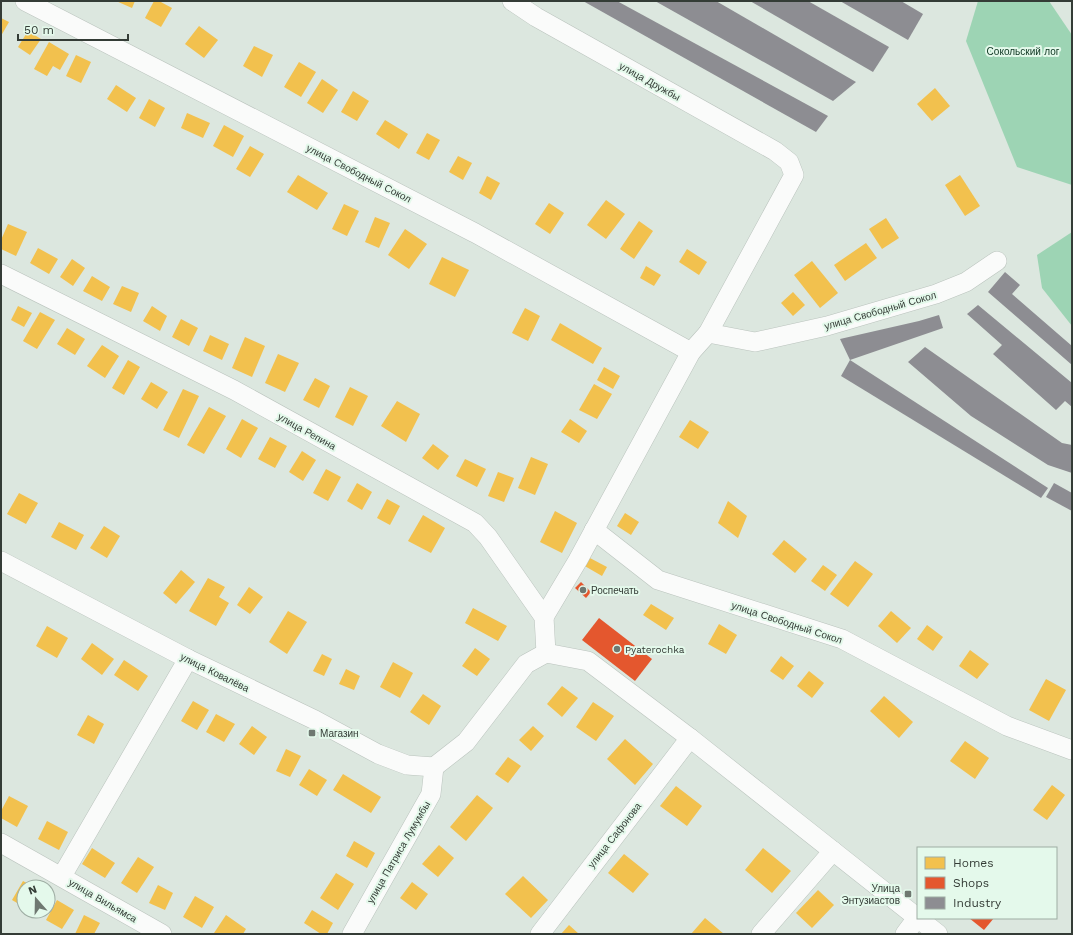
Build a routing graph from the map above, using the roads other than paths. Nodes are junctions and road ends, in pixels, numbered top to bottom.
1 (25, 1) edge
2 (512, 1) edge
3 (997, 261) dead end
4 (1, 274) edge
5 (708, 333) junction
6 (691, 352) junction
7 (594, 530) junction
8 (1, 561) edge
9 (544, 617) junction
10 (546, 653) junction
11 (188, 659) junction
12 (690, 738) junction
13 (1072, 750) edge
14 (434, 767) junction
15 (1, 843) edge
16 (833, 851) junction
17 (62, 876) junction
18 (917, 918) edge
19 (918, 919) edge
20 (162, 934) edge
21 (352, 934) edge
22 (540, 934) edge
23 (761, 934) edge
24 (905, 934) edge
25 (938, 934) edge

1 - 6 street, улица Свободный Сокол
2 - 5 street, улица Дружбы
3 - 5 street, улица Свободный Сокол
4 - 9 street, улица Репина
5 - 6 street
6 - 7 street
7 - 9 street
7 - 13 street, улица Свободный Сокол
8 - 11 street, улица Ковалёва
9 - 10 street
10 - 12 street
10 - 14 street
11 - 14 street, улица Ковалёва
11 - 17 street
12 - 16 street
12 - 22 street, улица Сафонова
14 - 21 street, улица Патриса Лумумбы
15 - 17 street, улица Вильямса
16 - 18 street
16 - 23 street
17 - 20 street, улица Вильямса
18 - 24 street
19 - 25 street

